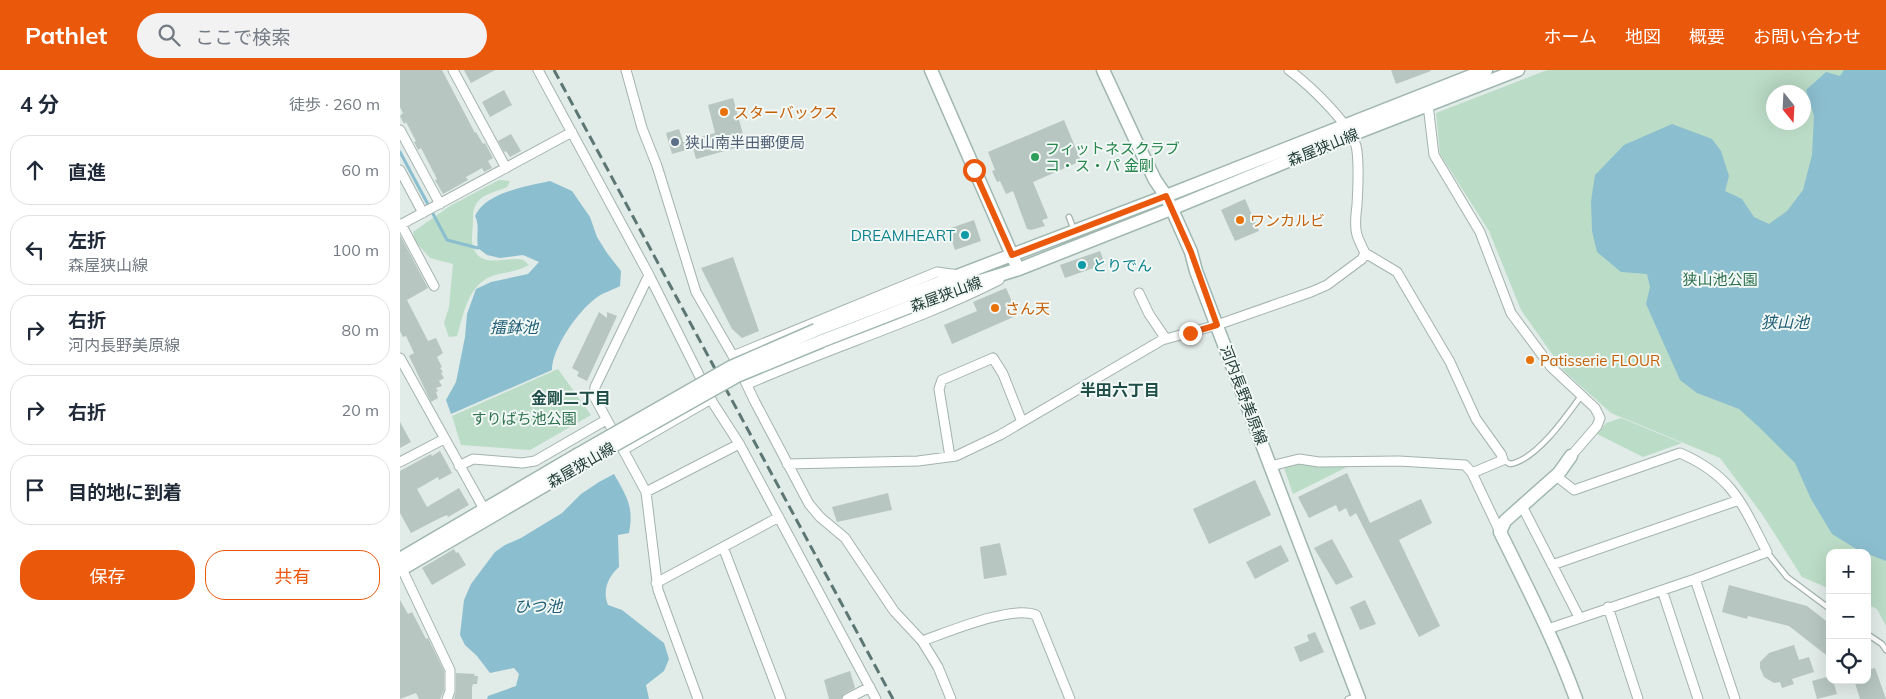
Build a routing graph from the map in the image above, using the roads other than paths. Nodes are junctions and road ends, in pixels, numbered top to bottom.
1 (452, 70) edge
2 (538, 70) edge
3 (626, 70) edge
4 (931, 70) edge
5 (1102, 70) edge
6 (1288, 70) edge
7 (1486, 70) edge
8 (1518, 70) edge
9 (1428, 105) junction
10 (400, 130) edge
11 (1348, 130) junction
12 (572, 132) junction
13 (506, 168) junction
14 (400, 170) edge
15 (1166, 196) junction
16 (431, 208) junction
17 (1171, 209) junction
18 (1069, 217) dead end
19 (401, 225) edge
20 (1074, 232) junction
21 (1365, 253) junction
22 (1012, 255) junction
23 (1019, 270) junction
24 (960, 275) junction
25 (649, 276) junction
26 (434, 286) dead end
27 (1138, 293) dead end
28 (1217, 325) junction
29 (819, 336) junction
30 (1166, 339) junction
31 (733, 356) junction
32 (400, 358) edge
33 (702, 380) junction
34 (748, 384) junction
35 (1581, 396) junction
36 (711, 399) junction
37 (606, 420) junction
38 (1022, 422) junction
39 (612, 431) junction
40 (444, 439) junction
41 (739, 444) junction
42 (624, 450) junction
43 (1571, 456) joint
44 (950, 457) junction
45 (580, 459) junction
46 (1503, 460) junction
47 (400, 462) edge
48 (787, 464) junction
49 (459, 466) junction
50 (1272, 466) junction
51 (1472, 473) junction
52 (1556, 476) junction
53 (646, 492) junction
54 (1739, 500) junction
55 (1522, 506) junction
56 (484, 510) junction
57 (779, 517) junction
58 (1500, 532) junction
59 (723, 547) junction
60 (1767, 552) junction
61 (1552, 565) junction
62 (401, 566) edge
63 (1695, 579) junction
64 (656, 582) junction
65 (1662, 590) junction
66 (1826, 606) edge
67 (1608, 607) junction
68 (1580, 617) junction
69 (1548, 629) junction
70 (1871, 637) edge
71 (922, 641) junction
72 (1886, 650) edge
73 (870, 686) junction
74 (1355, 698) edge
75 (447, 699) edge
76 (698, 699) edge
77 (781, 699) edge
78 (847, 699) edge
79 (876, 699) edge
80 (951, 699) edge
81 (1070, 699) edge
82 (1576, 699) edge
83 (1638, 699) edge
84 (1698, 699) edge
85 (1735, 699) edge

1 - 13 street
2 - 12 street
3 - 31 street
4 - 22 main road
5 - 15 main road, 河内長野美原線
6 - 11 street
7 - 11 main road, 森屋狭山線
8 - 9 main road, 森屋狭山線
9 - 11 main road, 森屋狭山線
9 - 35 street
10 - 16 street
11 - 15 main road, 森屋狭山線
11 - 17 main road, 森屋狭山線
11 - 21 street
12 - 13 street
12 - 25 street
13 - 16 street
14 - 16 street
15 - 17 main road, 河内長野美原線
15 - 20 main road, 森屋狭山線
16 - 19 street
17 - 23 main road, 森屋狭山線
17 - 28 main road, 河内長野美原線
18 - 20 lane
19 - 26 street
20 - 22 main road, 森屋狭山線
21 - 28 street
21 - 46 street
22 - 23 main road
22 - 24 main road, 森屋狭山線
23 - 29 main road, 森屋狭山線
23 - 34 street
24 - 29 main road, 森屋狭山線
24 - 31 street
25 - 33 street
25 - 37 street
27 - 30 street
28 - 30 street
28 - 50 main road, 河内長野美原線
29 - 45 main road, 森屋狭山線, bridge
30 - 38 street
31 - 34 street
32 - 40 street
33 - 36 street
33 - 39 street
34 - 48 street
35 - 43 street
35 - 46 lane
36 - 41 street
36 - 42 street
37 - 39 street
37 - 49 street
38 - 44 street
38 - 44 street
39 - 42 street
40 - 47 street
40 - 49 street
41 - 53 street
41 - 57 street
42 - 53 street
43 - 52 main road
44 - 48 street
45 - 56 main road, 森屋狭山線
45 - 62 main road, 森屋狭山線
46 - 51 street
48 - 71 street
49 - 56 street
50 - 51 street
50 - 74 main road, 河内長野美原線
51 - 58 street
52 - 54 street
52 - 55 main road
53 - 64 street
54 - 60 street
54 - 61 street
55 - 58 main road
55 - 61 street
56 - 62 main road, 森屋狭山線
57 - 59 street
57 - 73 street
58 - 69 main road
59 - 64 street
59 - 77 street
60 - 63 street
60 - 66 lane
61 - 68 street
62 - 75 street
63 - 65 street
63 - 85 street
64 - 76 street
65 - 67 street
65 - 84 street
67 - 68 street
67 - 83 street
68 - 69 street
69 - 82 main road
70 - 72 lane
71 - 80 street
71 - 81 street
73 - 78 street
73 - 79 street

